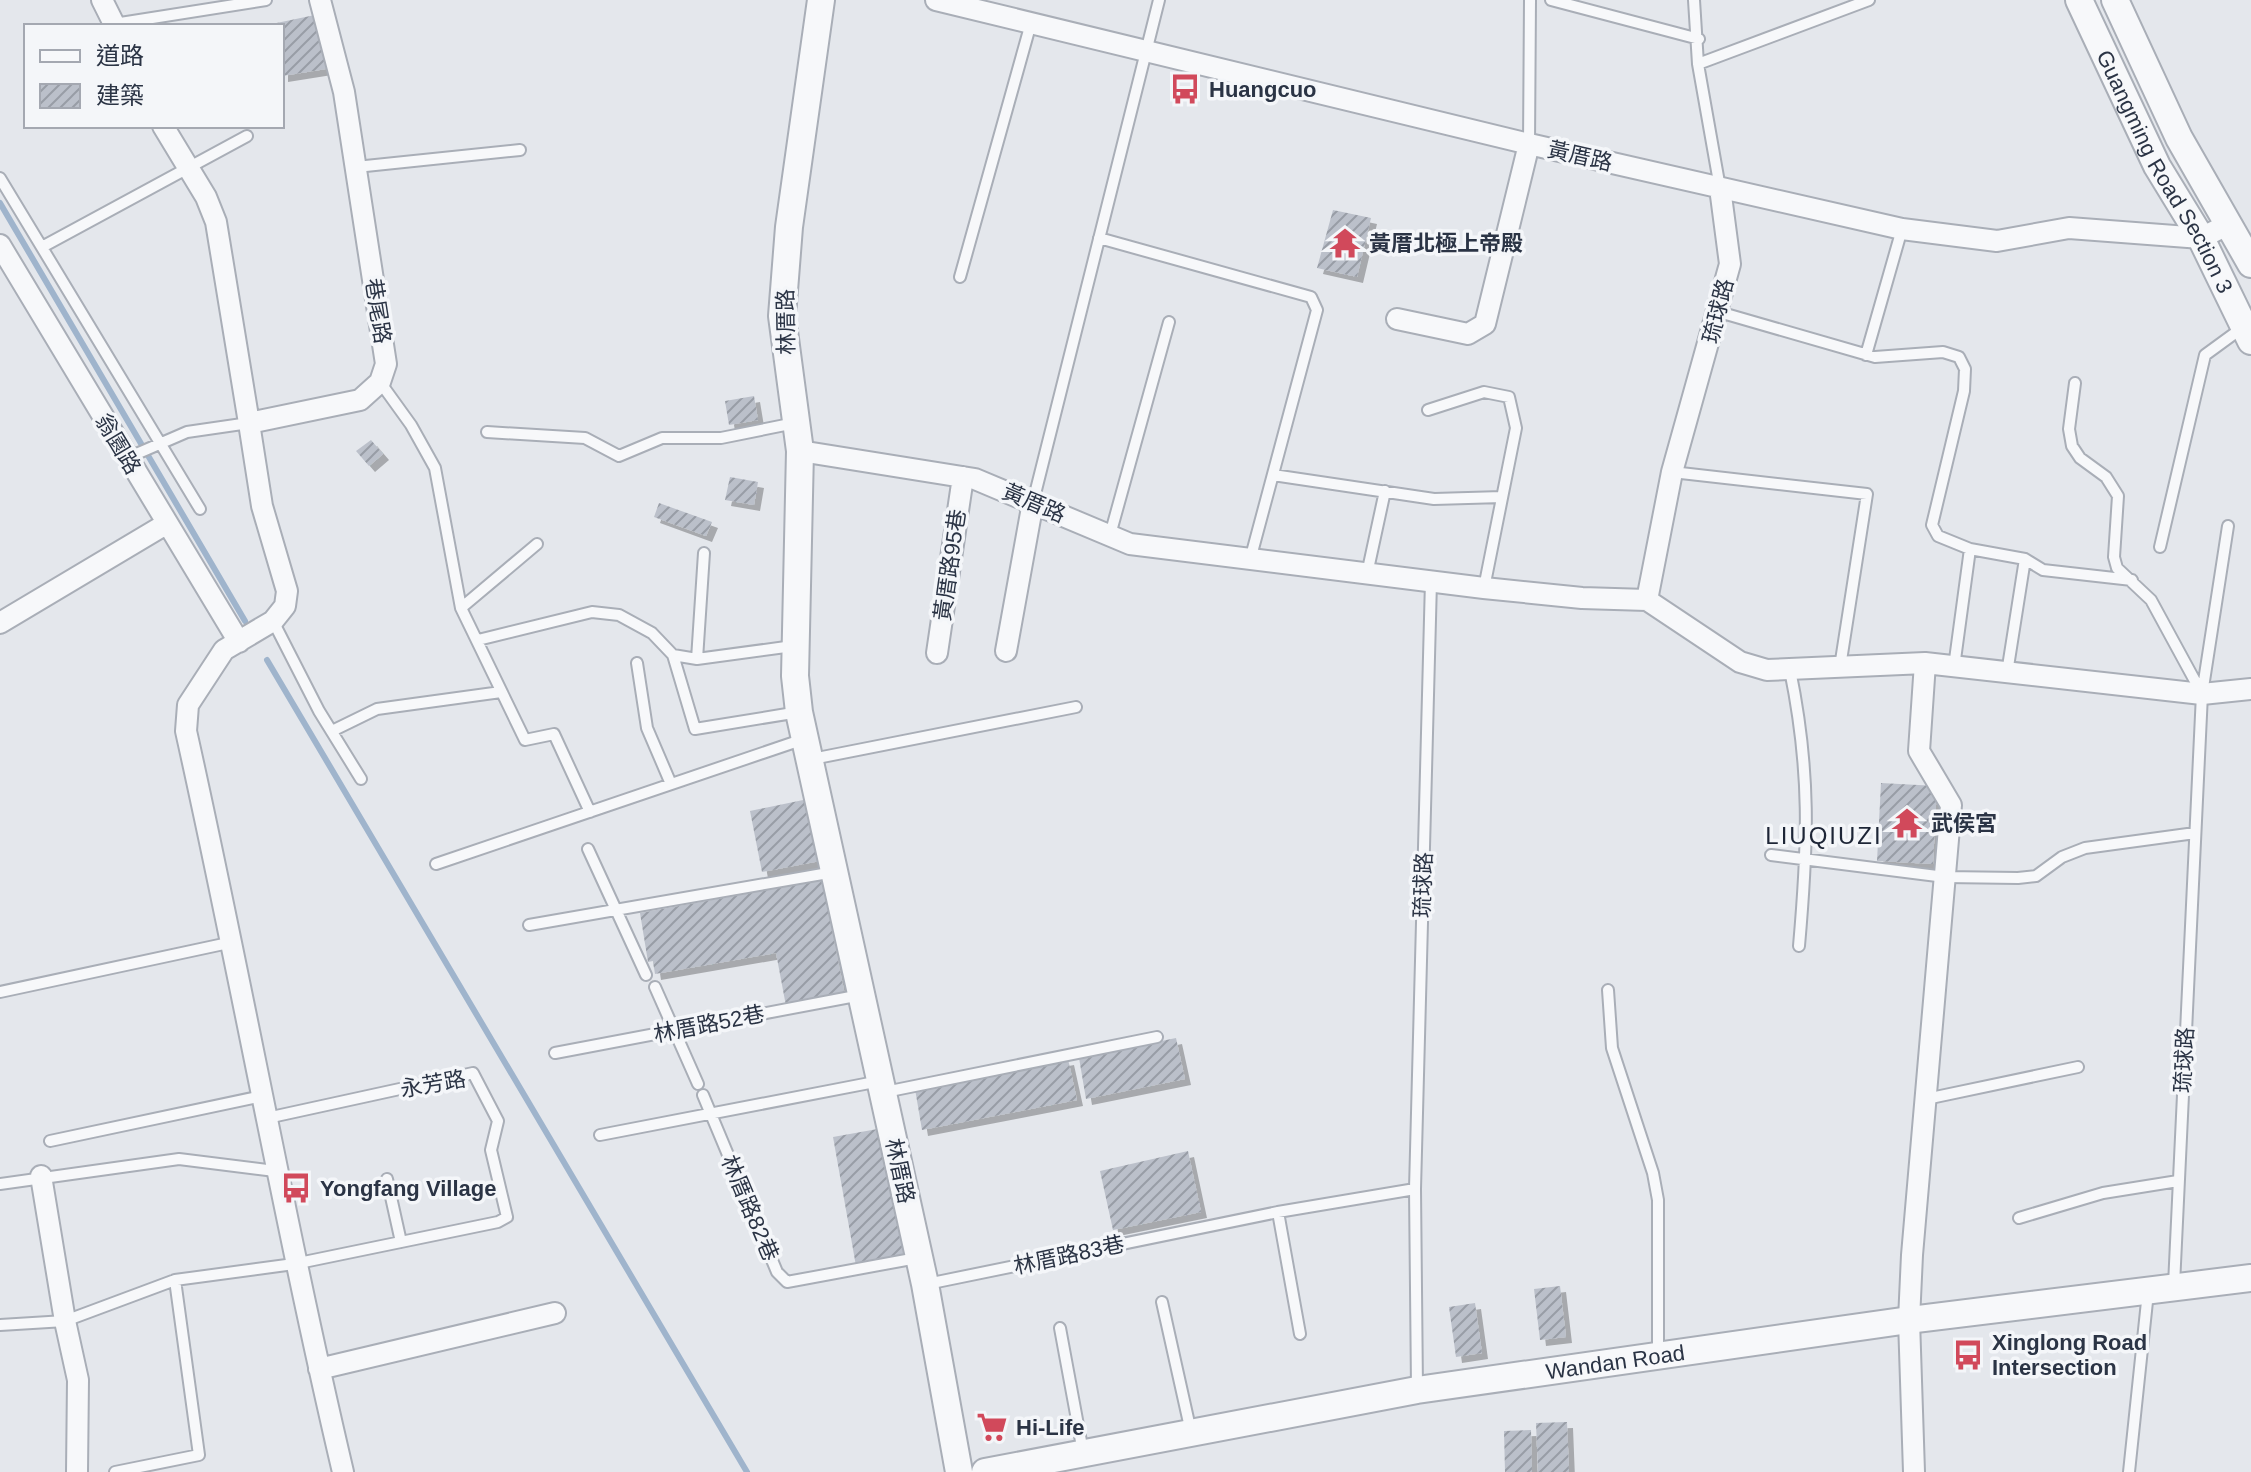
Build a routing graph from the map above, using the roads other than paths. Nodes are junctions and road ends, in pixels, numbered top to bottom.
1 (102, 0) edge
2 (266, 0) edge
3 (320, 0) edge
4 (821, 0) edge
5 (936, 0) edge
6 (1159, 0) edge
7 (1530, 0) edge
8 (1551, 0) edge
9 (1694, 0) edge
10 (1869, 0) edge
11 (2079, 0) edge
12 (2115, 0) edge
13 (1031, 23) junction
14 (114, 24) edge
15 (120, 24) edge
16 (1699, 39) junction
17 (1146, 51) junction
18 (1698, 64) junction
19 (164, 128) edge
20 (247, 136) dead end
21 (1529, 144) junction
22 (520, 150) dead end
23 (356, 167) junction
24 (189, 168) junction
25 (0, 178) edge
26 (1720, 188) junction
27 (2229, 224) junction
28 (1902, 229) junction
29 (1099, 238) junction
30 (2201, 238) junction
31 (0, 245) edge
32 (42, 247) junction
33 (2251, 264) edge
34 (960, 277) dead end
35 (1719, 312) junction
36 (1397, 319) dead end
37 (1169, 322) dead end
38 (2246, 335) edge
39 (1866, 355) junction
40 (380, 382) junction
41 (2075, 383) dead end
42 (1428, 410) dead end
43 (249, 423) junction
44 (795, 423) junction
45 (487, 432) dead end
46 (160, 441) junction
47 (800, 451) junction
48 (127, 458) junction
49 (1672, 472) junction
50 (1273, 475) junction
51 (963, 477) junction
52 (1385, 491) junction
53 (1502, 497) junction
54 (1033, 502) junction
55 (200, 509) dead end
56 (166, 524) junction
57 (2228, 526) dead end
58 (1110, 535) junction
59 (537, 544) dead end
60 (2160, 547) dead end
61 (1970, 549) junction
62 (704, 553) dead end
63 (2025, 559) junction
64 (1250, 562) junction
65 (1367, 574) junction
66 (2132, 580) junction
67 (1431, 581) junction
68 (1484, 588) junction
69 (1647, 600) junction
70 (461, 608) junction
71 (273, 621) junction
72 (0, 623) edge
73 (478, 640) junction
74 (239, 642) junction
75 (794, 645) junction
76 (1006, 651) dead end
77 (937, 653) dead end
78 (673, 655) junction
79 (697, 659) junction
80 (637, 663) dead end
81 (1925, 663) junction
82 (1954, 667) junction
83 (1840, 668) junction
84 (1790, 670) junction
85 (2007, 673) junction
86 (2251, 689) edge
87 (501, 692) junction
88 (2202, 694) junction
89 (1076, 707) dead end
90 (799, 712) junction
91 (332, 731) junction
92 (808, 749) junction
93 (361, 779) dead end
94 (671, 784) junction
95 (590, 812) junction
96 (2195, 833) junction
97 (588, 849) dead end
98 (1771, 855) dead end
99 (1807, 860) junction
100 (436, 864) dead end
101 (834, 872) junction
102 (1945, 877) junction
103 (616, 910) junction
104 (529, 925) dead end
105 (233, 941) junction
106 (1799, 946) dead end
107 (646, 975) dead end
108 (655, 987) dead end
109 (1608, 990) dead end
110 (0, 992) edge
111 (863, 994) junction
112 (674, 1030) junction
113 (1157, 1037) dead end
114 (555, 1053) dead end
115 (2078, 1067) dead end
116 (698, 1084) dead end
117 (882, 1087) junction
118 (703, 1095) dead end
119 (262, 1096) junction
120 (1926, 1099) junction
121 (711, 1114) junction
122 (267, 1118) junction
123 (600, 1135) dead end
124 (50, 1141) dead end
125 (275, 1171) junction
126 (41, 1176) junction
127 (387, 1179) dead end
128 (2178, 1181) junction
129 (0, 1184) edge
130 (1415, 1189) junction
131 (1278, 1212) junction
132 (2019, 1218) dead end
133 (401, 1242) junction
134 (919, 1258) junction
135 (294, 1264) junction
136 (2251, 1278) edge
137 (175, 1280) junction
138 (925, 1284) junction
139 (2161, 1289) junction
140 (1162, 1302) dead end
141 (555, 1313) dead end
142 (1909, 1320) junction
143 (65, 1321) junction
144 (0, 1325) edge
145 (1060, 1328) dead end
146 (1300, 1334) dead end
147 (1658, 1356) junction
148 (319, 1369) junction
149 (1417, 1390) junction
150 (1191, 1432) junction
151 (1083, 1454) junction
152 (77, 1472) edge
153 (115, 1472) edge
154 (343, 1472) edge
155 (959, 1472) edge
156 (985, 1472) edge
157 (1914, 1472) edge
158 (2129, 1472) edge

1 - 14 street
2 - 15 lane
3 - 23 street, 巷尾路
4 - 44 street, 林厝路
5 - 13 street, 黃厝路
6 - 17 lane
7 - 21 lane
8 - 16 lane
9 - 16 lane
10 - 18 lane
11 - 30 street, Guangming Road Section 3
12 - 27 street, Guangming Road Section 3
13 - 17 street, 黃厝路
13 - 34 lane
16 - 18 lane
17 - 21 street, 黃厝路
17 - 29 lane
18 - 26 lane
19 - 24 street
20 - 24 lane
21 - 26 street, 黃厝路
21 - 36 street
22 - 23 lane
23 - 40 street, 巷尾路
24 - 32 lane
24 - 43 street
25 - 32 lane
26 - 28 street, 黃厝路
26 - 35 street, 琉球路
27 - 30 street
27 - 33 street, Guangming Road Section 3
28 - 30 street, 黃厝路
28 - 39 lane
29 - 50 lane
29 - 54 lane
30 - 38 street, Guangming Road Section 3
31 - 48 street, 翁園路
32 - 46 lane
35 - 39 lane
35 - 49 street, 琉球路
37 - 58 lane
38 - 60 lane
39 - 61 lane
40 - 43 street
40 - 70 lane
41 - 66 lane
42 - 53 lane
43 - 46 lane
43 - 71 street
44 - 45 lane
44 - 47 street, 林厝路
46 - 48 lane
46 - 55 lane
47 - 51 street, 黃厝路
47 - 75 street, 林厝路
48 - 56 street, 翁園路
49 - 69 street, 琉球路
49 - 83 lane
50 - 52 lane
50 - 64 lane
51 - 54 street, 黃厝路
51 - 77 street, 黃厝路95巷
52 - 53 lane
52 - 65 lane
53 - 68 lane
54 - 58 street, 黃厝路
54 - 76 street
56 - 72 street
56 - 74 street, 翁園路
57 - 88 lane, 琉球路
58 - 64 street, 黃厝路
59 - 70 lane
61 - 63 lane
61 - 82 lane
62 - 79 lane
63 - 66 lane
63 - 85 lane
64 - 65 street, 黃厝路
65 - 67 street, 黃厝路
66 - 88 lane
67 - 68 street, 黃厝路
67 - 130 lane, 琉球路
68 - 69 street, 黃厝路
69 - 84 street
70 - 73 lane
71 - 74 street
71 - 91 lane
73 - 78 lane
73 - 87 lane
74 - 105 street
75 - 79 lane
75 - 90 street, 林厝路
78 - 79 lane
78 - 90 lane
80 - 94 lane
81 - 82 street
81 - 83 street
81 - 102 street
82 - 85 street
83 - 84 street
84 - 99 lane
85 - 88 street
86 - 88 street
87 - 91 lane
87 - 95 lane
88 - 96 lane, 琉球路
89 - 92 lane
90 - 92 street, 林厝路
91 - 93 lane
92 - 94 lane
92 - 101 street, 林厝路
94 - 95 lane
95 - 100 lane
96 - 102 lane
96 - 128 lane, 琉球路
97 - 103 lane
98 - 99 lane
99 - 102 lane
99 - 106 lane
101 - 103 lane
101 - 111 street, 林厝路
102 - 120 street
103 - 104 lane
103 - 107 lane
105 - 110 lane
105 - 119 street
108 - 112 lane
109 - 147 lane
111 - 112 lane, 林厝路52巷
111 - 117 street, 林厝路
112 - 114 lane, 林厝路52巷
112 - 116 lane
113 - 117 lane
115 - 120 lane
117 - 121 lane
117 - 134 street, 林厝路
118 - 121 lane, 林厝路82巷
119 - 122 street
119 - 124 lane
120 - 142 street
121 - 123 lane
121 - 134 lane, 林厝路82巷
122 - 125 street
122 - 133 lane, 永芳路
125 - 126 lane
125 - 135 street
126 - 129 lane
126 - 143 street
127 - 133 lane
128 - 132 lane
128 - 139 lane, 琉球路
130 - 131 lane
130 - 149 lane, 琉球路
131 - 138 lane, 林厝路83巷
131 - 146 lane
133 - 135 lane, 永芳路
134 - 138 street, 林厝路
135 - 137 lane, 永芳路
135 - 148 street
136 - 139 street, Wandan Road
137 - 143 lane, 永芳路
137 - 153 lane
138 - 155 street, 林厝路
139 - 142 street, Wandan Road
139 - 158 lane, 琉球路
140 - 150 lane
141 - 148 street
142 - 147 street, Wandan Road
142 - 157 street
143 - 144 lane, 永芳路
143 - 152 street
145 - 151 lane
147 - 149 street, Wandan Road
148 - 154 street
149 - 150 street, Wandan Road
150 - 151 street, Wandan Road
151 - 156 street, Wandan Road

